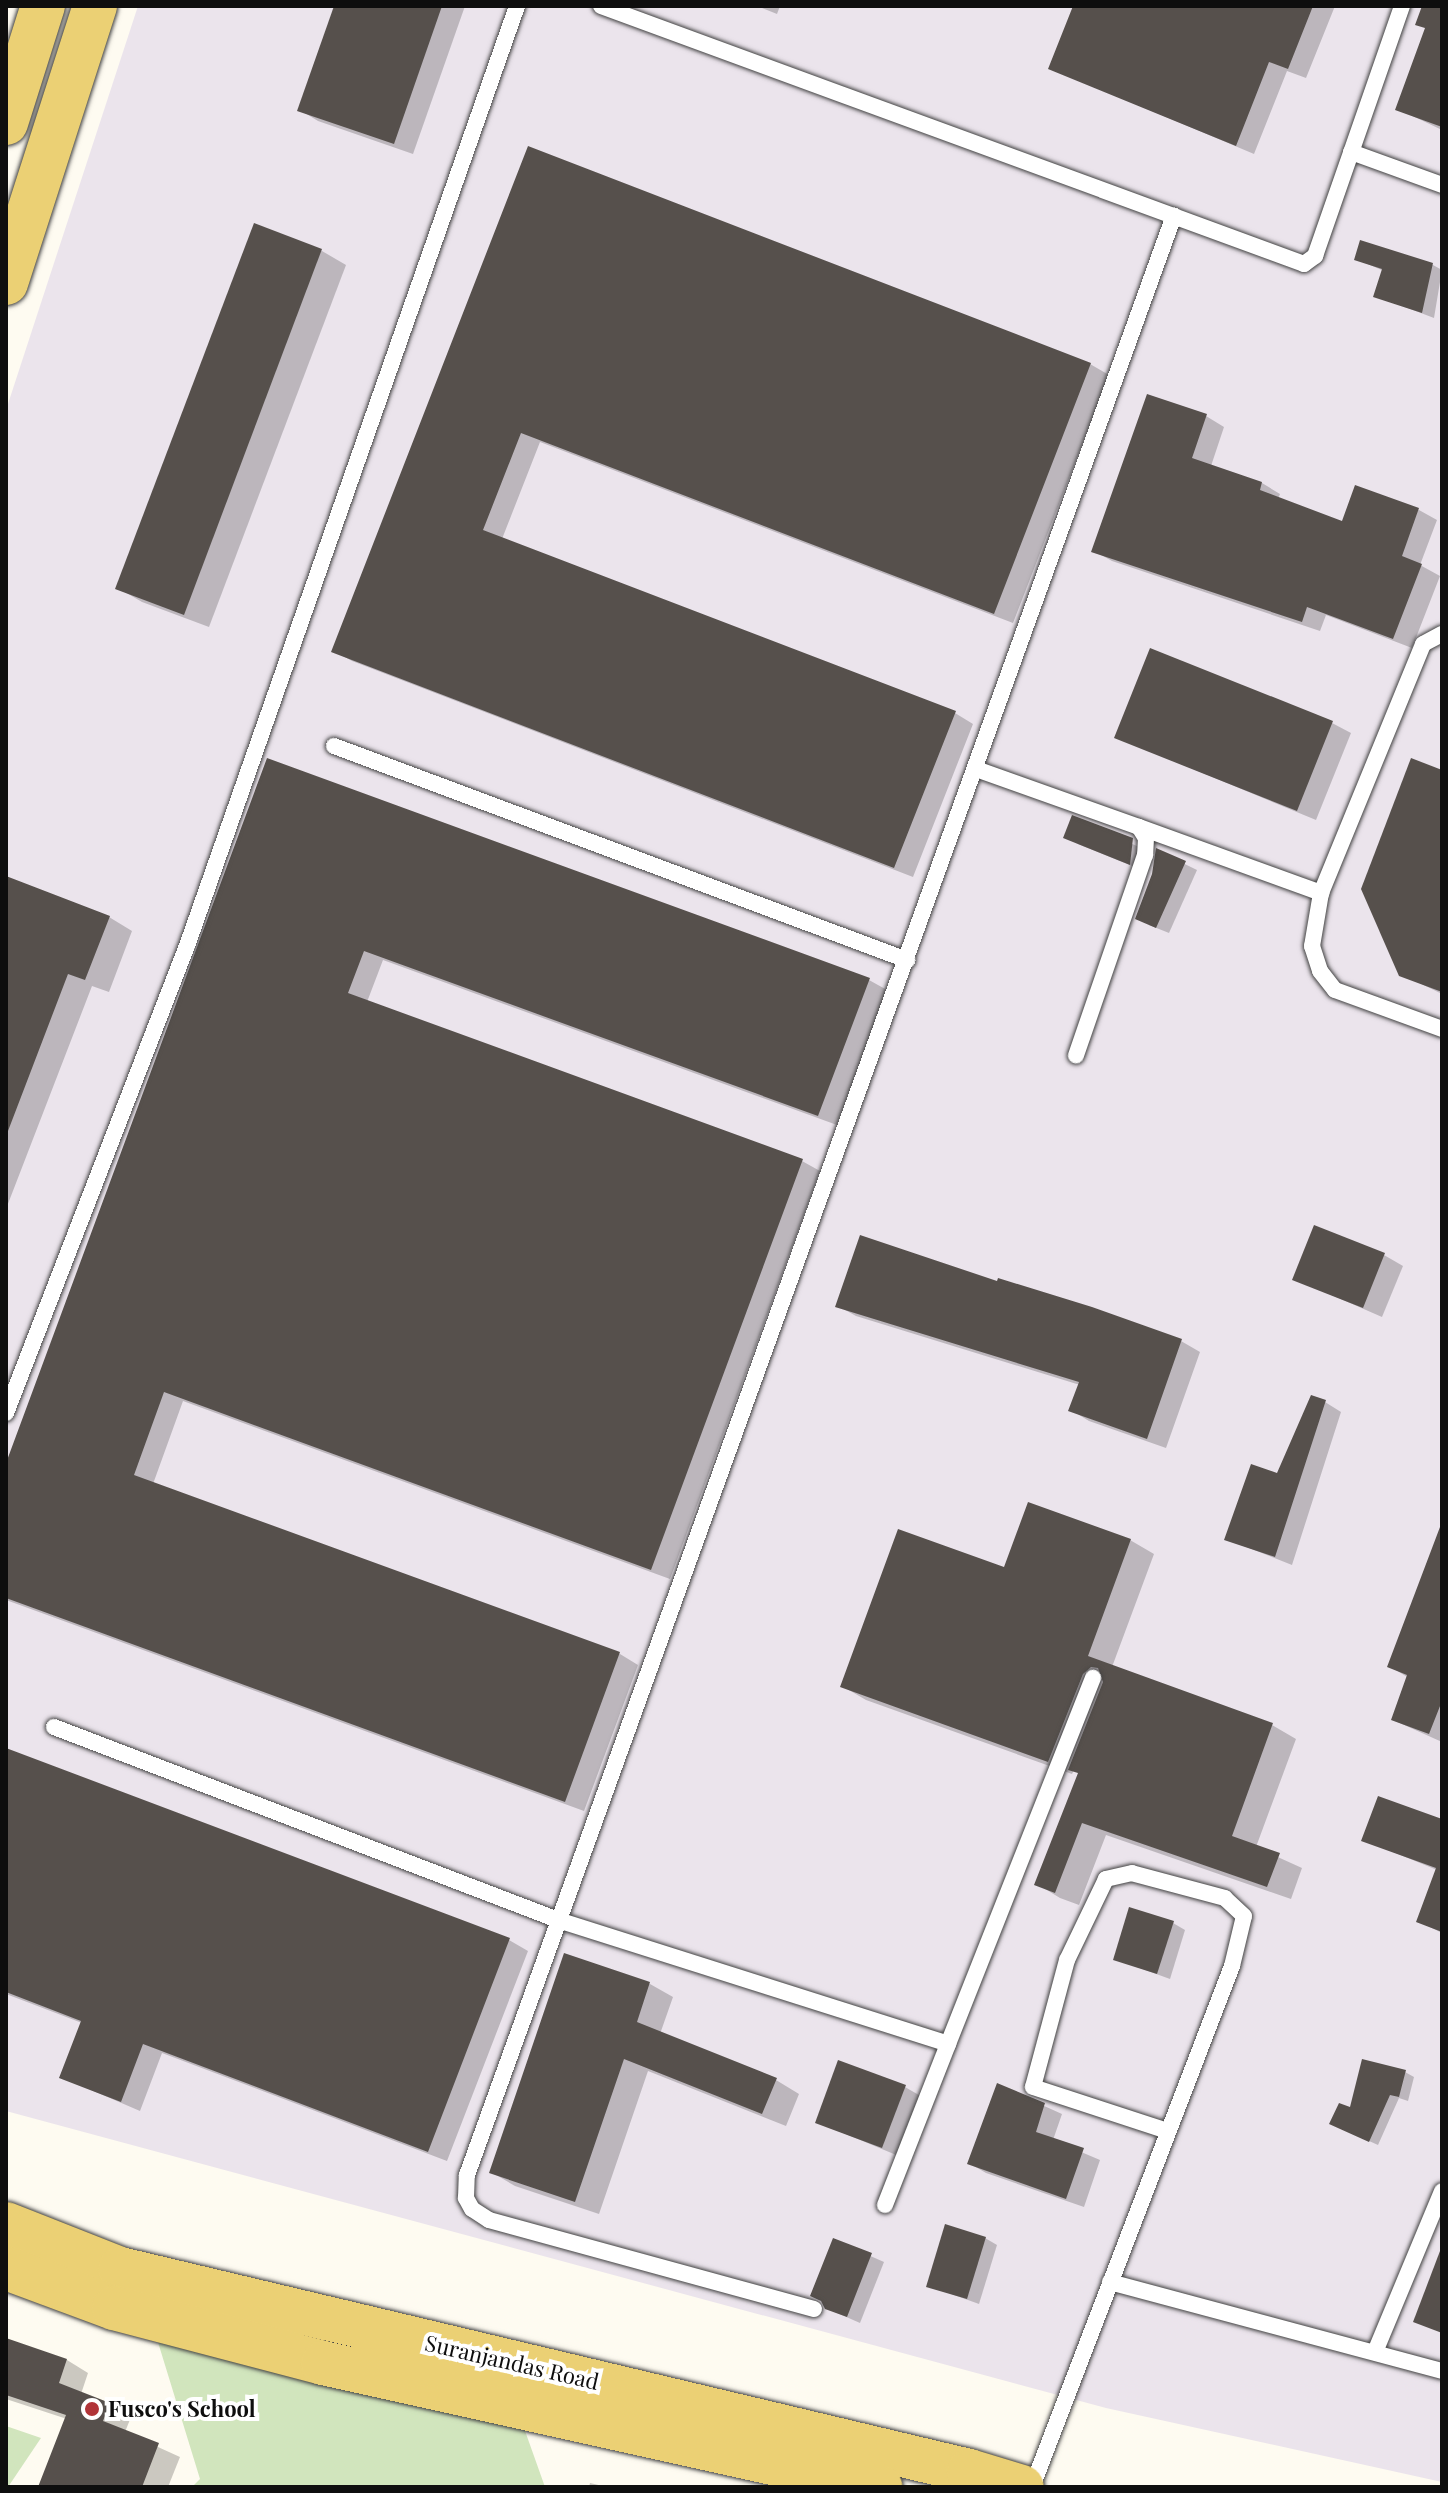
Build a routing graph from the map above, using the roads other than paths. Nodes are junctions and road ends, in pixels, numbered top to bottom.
1 (43, 6) edge
2 (95, 6) edge
3 (517, 6) edge
4 (601, 6) edge
5 (1402, 6) edge
6 (6, 123) edge
7 (1351, 152) junction
8 (1442, 185) edge
9 (1174, 216) junction
10 (6, 283) edge
11 (1442, 634) edge
12 (334, 746) dead end
13 (976, 769) junction
14 (1139, 827) junction
15 (1321, 893) junction
16 (907, 960) junction
17 (1442, 1029) edge
18 (1076, 1055) dead end
19 (6, 1413) edge
20 (1093, 1678) dead end
21 (54, 1727) dead end
22 (558, 1920) junction
23 (948, 2044) junction
24 (1168, 2131) junction
25 (1442, 2191) edge
26 (885, 2205) dead end
27 (6, 2224) edge
28 (6, 2268) edge
29 (1110, 2282) junction
30 (814, 2309) dead end
31 (1375, 2352) junction
32 (1442, 2371) edge
33 (880, 2487) edge
34 (1022, 2487) edge
35 (1032, 2487) edge

1 - 6 main road
2 - 10 main road
3 - 19 lane
4 - 9 lane
5 - 7 lane
7 - 8 lane
7 - 9 lane
9 - 13 lane
11 - 15 lane
12 - 16 lane
13 - 14 lane
13 - 16 lane
14 - 15 lane
14 - 18 lane
15 - 17 lane
16 - 22 lane
20 - 23 lane
21 - 22 lane
22 - 23 lane
22 - 30 lane
23 - 26 lane
24 - 24 lane
24 - 29 lane
25 - 31 lane
27 - 34 main road, Suranjandas Road
28 - 33 main road, Suranjandas Road
29 - 31 lane
29 - 35 lane
31 - 32 lane

